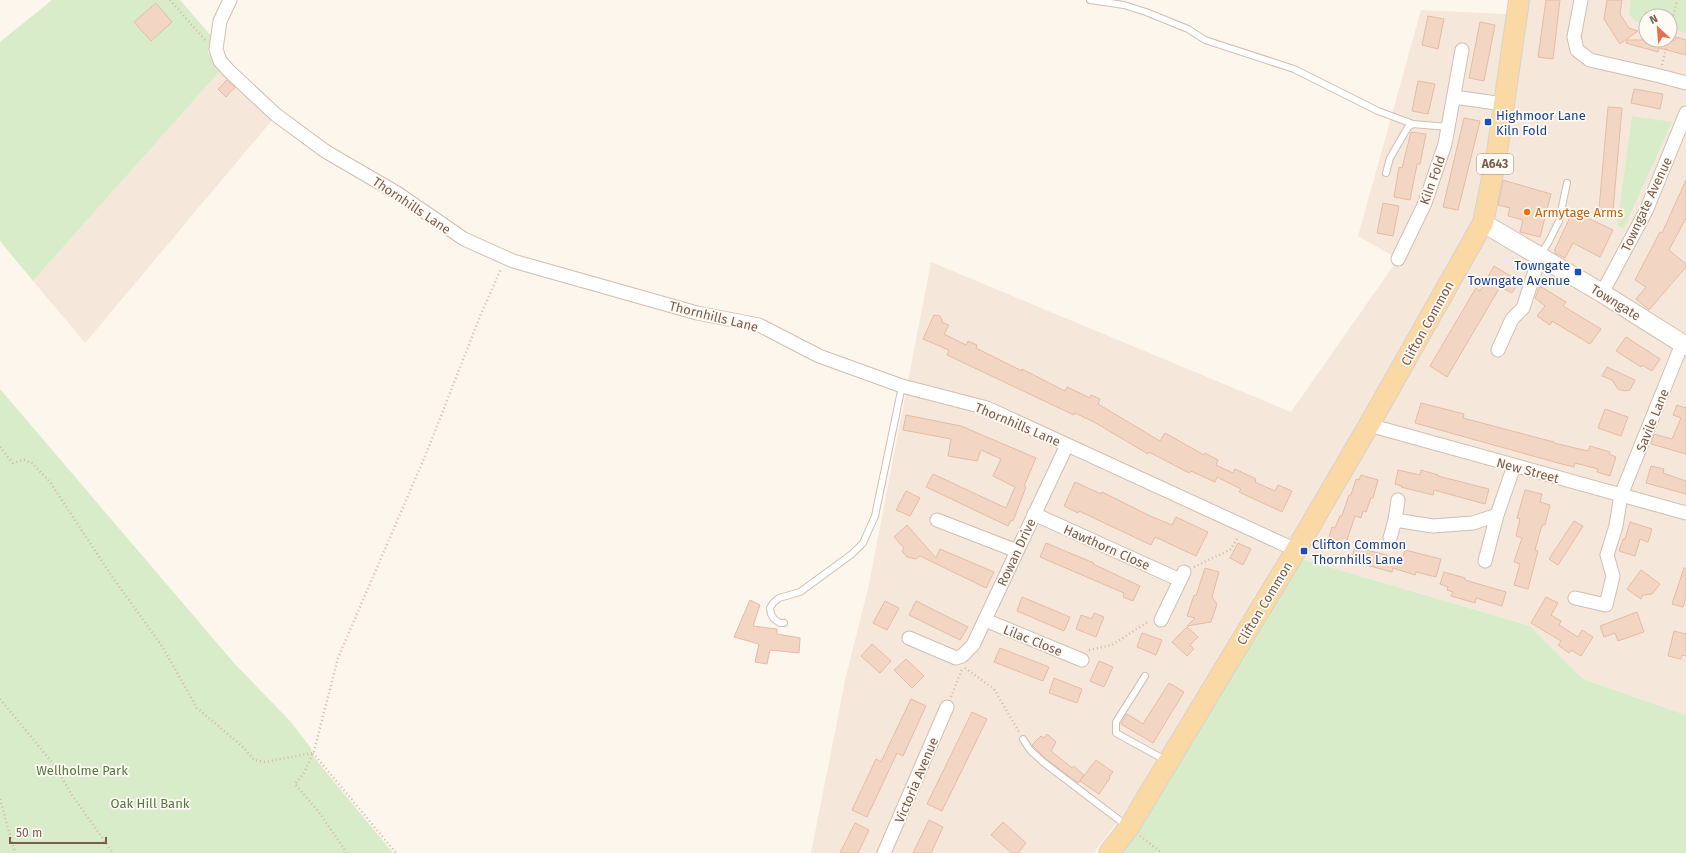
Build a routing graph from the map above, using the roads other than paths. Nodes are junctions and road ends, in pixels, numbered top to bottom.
1 (230, 0) edge
2 (1090, 0) edge
3 (1519, 0) edge
4 (1581, 0) edge
5 (1462, 50) dead end
6 (1686, 83) edge
7 (1454, 97) junction
8 (1503, 104) junction
9 (1686, 113) edge
10 (1413, 124) junction
11 (1448, 127) junction
12 (1386, 173) dead end
13 (1567, 183) dead end
14 (1483, 223) junction
15 (1540, 256) junction
16 (1398, 259) dead end
17 (1602, 293) junction
18 (1684, 345) edge
19 (1498, 350) dead end
20 (902, 386) junction
21 (1369, 425) junction
22 (1067, 444) junction
23 (1514, 466) junction
24 (1621, 495) junction
25 (1398, 500) dead end
26 (1034, 514) junction
27 (1686, 514) edge
28 (1497, 515) junction
29 (937, 520) dead end
30 (1395, 520) junction
31 (1390, 538) dead end
32 (1296, 550) junction
33 (1017, 551) junction
34 (1485, 561) dead end
35 (1575, 598) dead end
36 (985, 620) junction
37 (1161, 620) road end
38 (784, 623) dead end
39 (909, 638) dead end
40 (1082, 660) road end
41 (1145, 676) dead end
42 (947, 707) road end
43 (1023, 739) road end
44 (1168, 762) junction
45 (1129, 827) junction
46 (884, 853) edge
47 (1109, 853) edge

1 - 20 street, Thornhills Lane
2 - 10 lane
3 - 8 main road, A643
4 - 6 street
5 - 7 street, Kiln Fold
7 - 8 street
7 - 11 street, Kiln Fold
8 - 14 main road, A643
9 - 17 street, Towngate Avenue
10 - 11 lane
10 - 12 lane
11 - 16 street, Kiln Fold
13 - 15 lane
14 - 15 street, Towngate
14 - 21 main road, Clifton Common / A643
15 - 17 street, Towngate
15 - 19 street
17 - 18 street, Towngate
18 - 24 street, Savile Lane
20 - 22 street, Thornhills Lane
20 - 38 lane
21 - 23 street, New Street
21 - 32 main road, Clifton Common / A643
22 - 26 street, Rowan Drive
22 - 32 street, Thornhills Lane
23 - 24 street, New Street
23 - 28 street
24 - 27 street, New Street
24 - 35 street, Savile Lane
25 - 30 street
26 - 33 street, Rowan Drive
26 - 37 street, Hawthorn Close
28 - 30 street
28 - 34 street
29 - 33 street
30 - 31 street
32 - 44 main road, Clifton Common / A643
33 - 36 street, Rowan Drive
36 - 39 street, Rowan Drive
36 - 40 street, Lilac Close
41 - 44 lane
42 - 46 street, Victoria Avenue
43 - 45 lane
44 - 45 main road, Clifton Common / A643
45 - 47 main road, Clifton Common / A643

